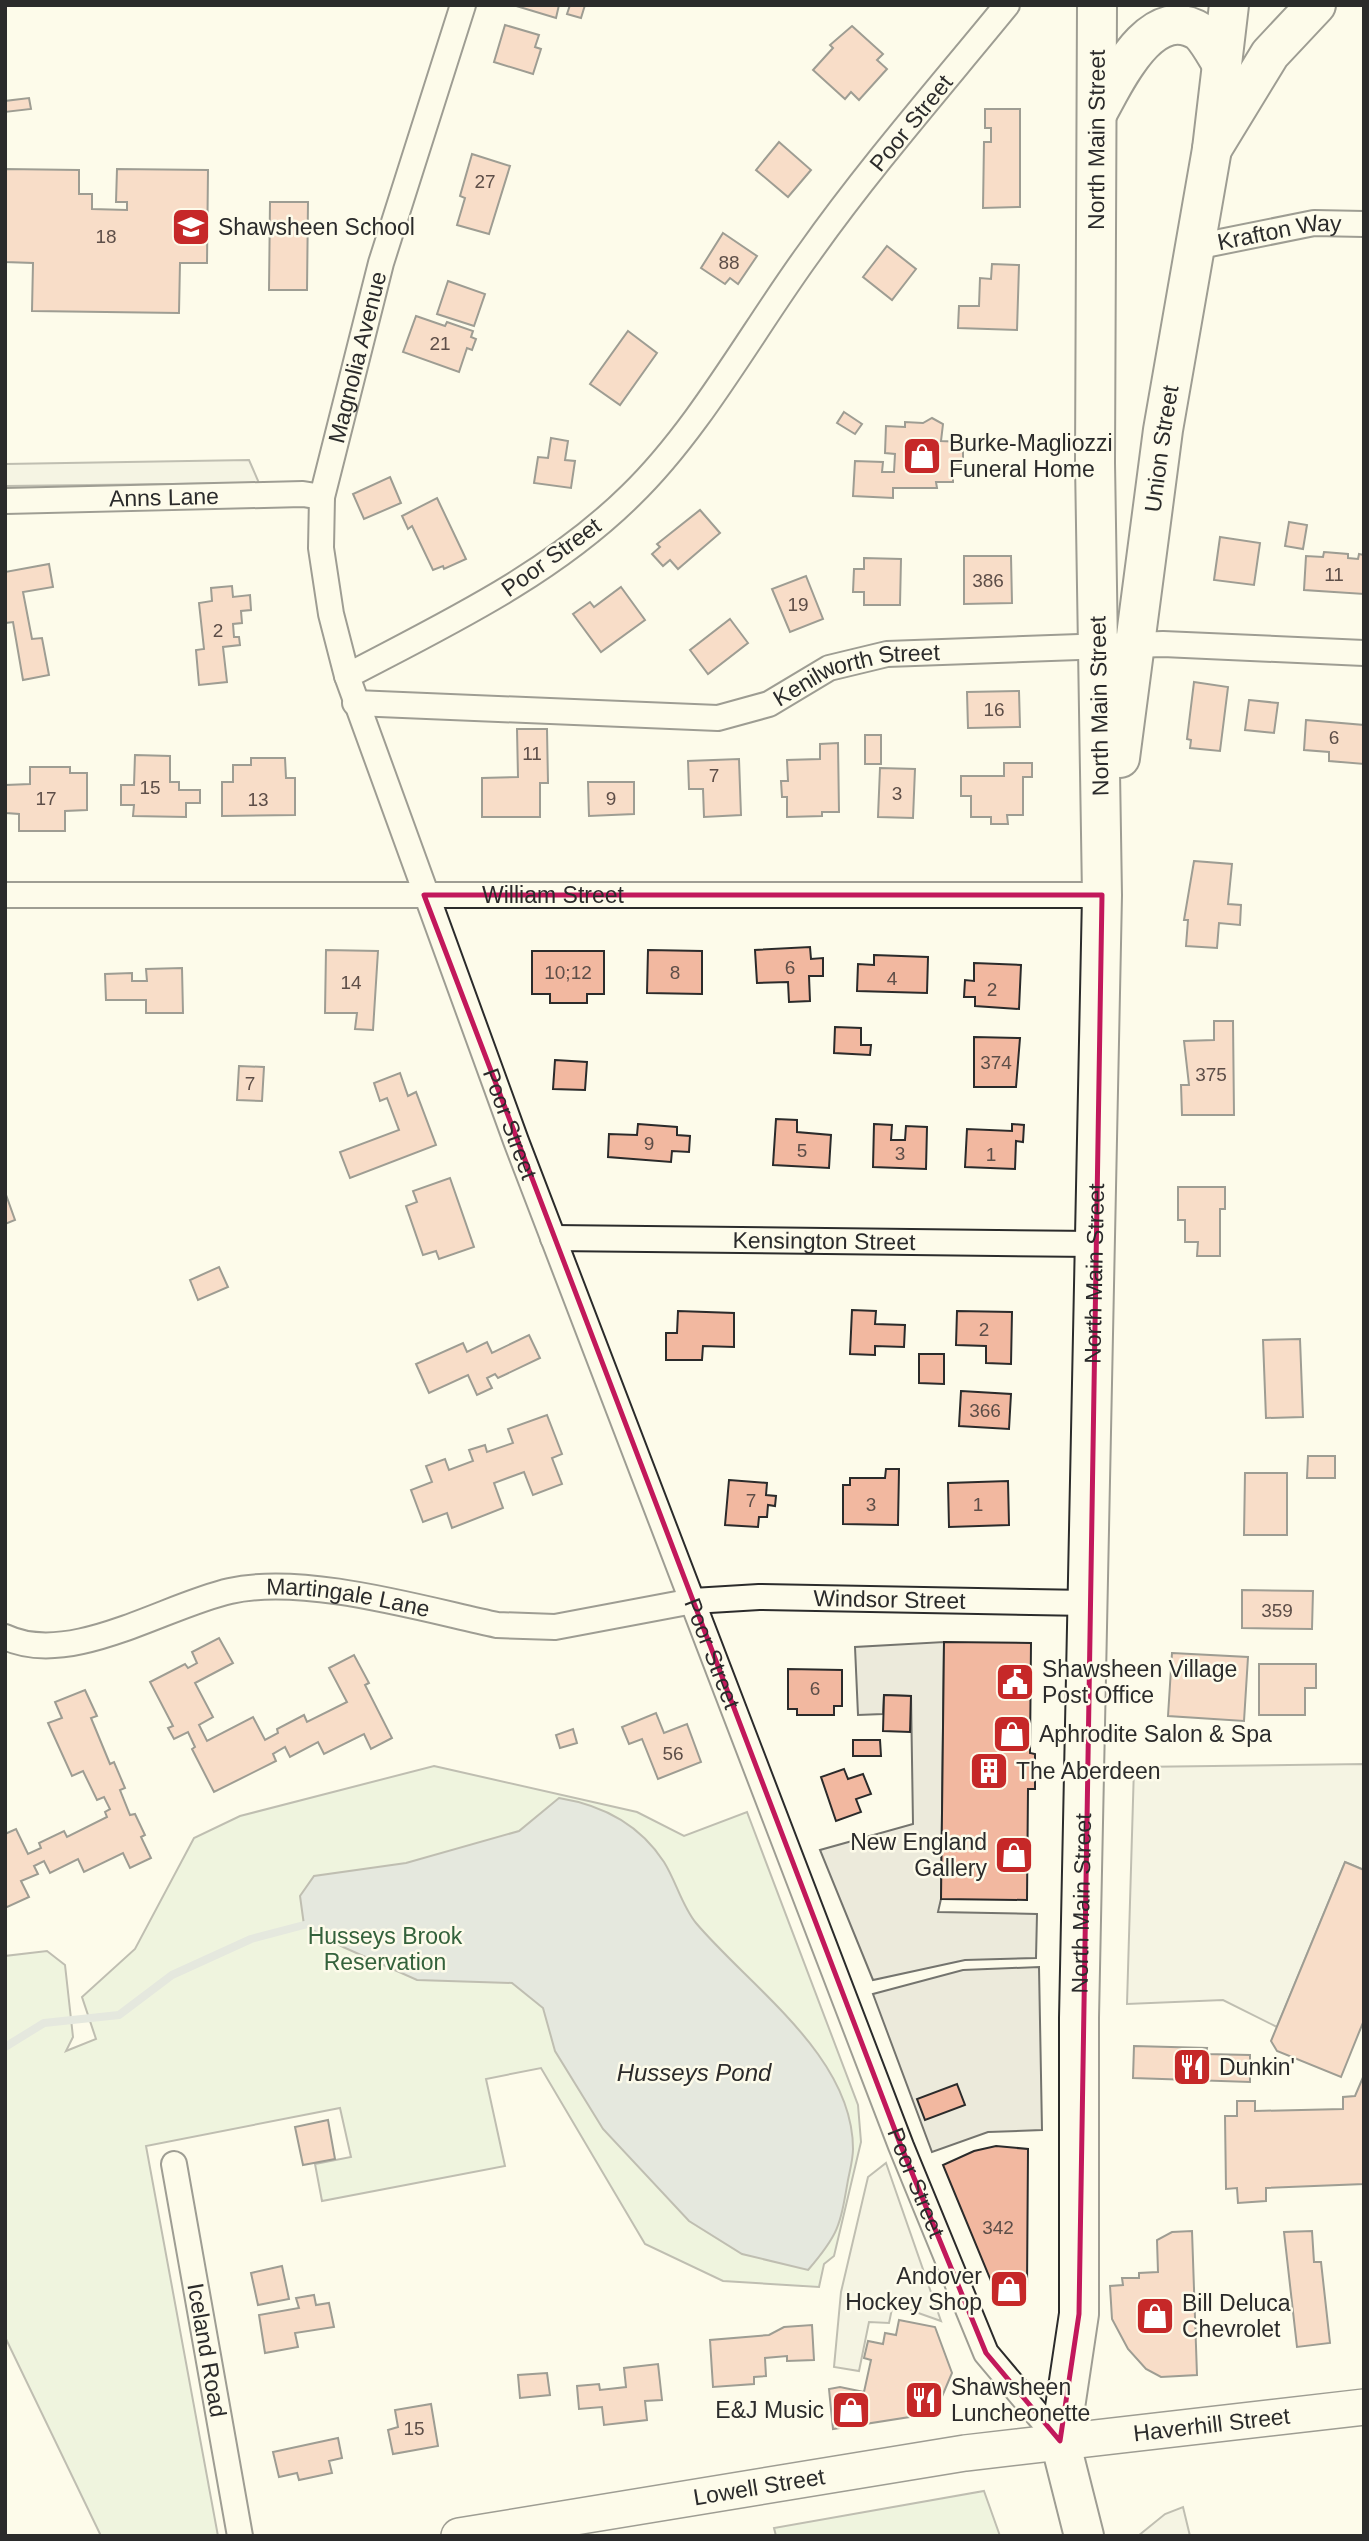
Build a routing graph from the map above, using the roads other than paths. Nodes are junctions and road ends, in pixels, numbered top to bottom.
1 (463, 5) edge
2 (1007, 5) edge
3 (1097, 5) edge
4 (1229, 5) edge
5 (1316, 5) edge
6 (1222, 63) junction
7 (1096, 116) junction
8 (1212, 149) junction
9 (1364, 224) edge
10 (1195, 247) junction
11 (313, 496) junction
12 (5, 501) edge
13 (1117, 644) junction
14 (1364, 653) edge
15 (347, 676) junction
16 (355, 703) junction
17 (5, 895) edge
18 (424, 895) junction
19 (1102, 895) junction
20 (553, 1238) junction
21 (1094, 1244) junction
22 (694, 1601) junction
23 (1088, 1603) junction
24 (5, 1637) edge
25 (174, 2164) dead end
26 (1364, 2407) edge
27 (1060, 2441) junction
28 (240, 2536) edge
29 (459, 2536) edge
30 (1084, 2536) edge

1 - 11 street, Magnolia Avenue
2 - 15 street, Poor Street
3 - 7 main road, North Main Street
4 - 6 main road, Union Street
5 - 8 main road
6 - 7 main road
6 - 8 main road, Union Street
7 - 13 main road, North Main Street
8 - 10 main road, Union Street
9 - 10 street, Krafton Way
10 - 13 main road, Union Street
11 - 12 street, Anns Lane
11 - 15 street, Magnolia Avenue
13 - 14 street, Kenilworth Street
13 - 16 street, Kenilworth Street
13 - 19 main road, Union Street
15 - 16 street, Poor Street
16 - 18 street, Poor Street
17 - 18 street, William Street
18 - 19 street, William Street
18 - 20 street, Poor Street
19 - 21 main road, North Main Street
20 - 21 street, Kensington Street
20 - 22 street, Poor Street
21 - 23 main road, North Main Street
22 - 23 street, Windsor Street
22 - 24 street, Martingale Lane
22 - 27 street, Poor Street
23 - 27 main road, North Main Street
25 - 28 street, Iceland Road
26 - 27 main road, Haverhill Street
27 - 29 main road, Lowell Street
27 - 30 main road, North Main Street

